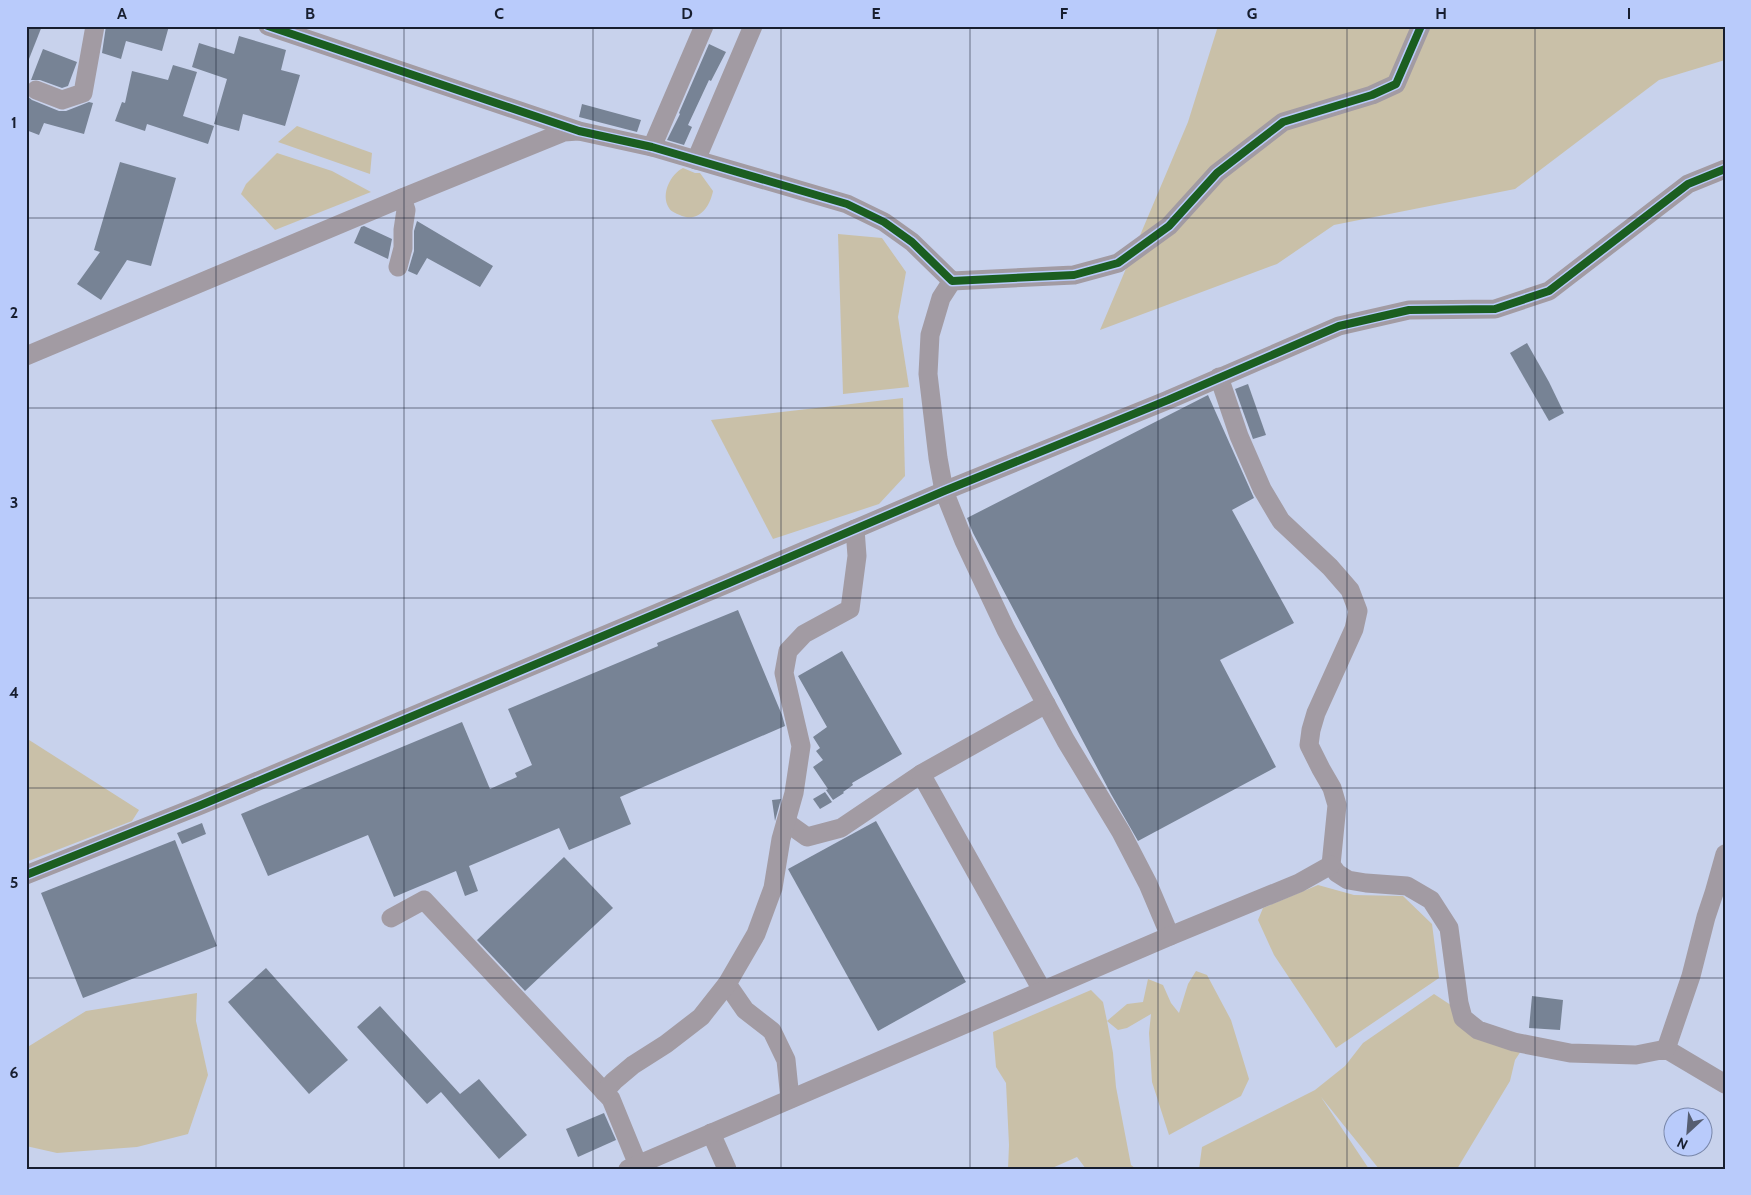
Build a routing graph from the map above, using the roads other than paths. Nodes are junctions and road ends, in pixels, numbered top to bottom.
1 (95, 26) edge
2 (268, 26) edge
3 (704, 26) edge
4 (753, 26) edge
5 (1421, 26) edge
6 (36, 90) dead end
7 (579, 131) junction
8 (652, 147) junction
9 (696, 160) junction
10 (1725, 169) edge
11 (402, 198) junction
12 (398, 267) dead end
13 (952, 282) junction
14 (26, 356) edge
15 (1219, 378) junction
16 (944, 491) junction
17 (856, 529) junction
18 (1046, 704) junction
19 (921, 774) junction
20 (786, 822) junction
21 (1725, 854) edge
22 (1331, 865) junction
23 (26, 875) edge
24 (391, 918) dead end
25 (1170, 936) junction
26 (727, 984) junction
27 (1042, 990) junction
28 (1666, 1049) junction
29 (1725, 1084) edge
30 (604, 1092) junction
31 (790, 1099) junction
32 (712, 1134) junction
33 (633, 1167) edge
34 (727, 1169) edge

1 - 6 street
2 - 7 street
3 - 8 street
4 - 9 street
5 - 13 street
7 - 8 street
7 - 11 street
8 - 9 street
9 - 13 street
10 - 15 street
11 - 12 street
11 - 14 street
13 - 16 street
15 - 16 street
15 - 22 street
16 - 17 street
16 - 18 street
17 - 20 street
17 - 23 street
18 - 19 street
18 - 25 street
19 - 20 street
19 - 27 street
20 - 26 street
21 - 28 street
22 - 25 street
22 - 28 street
24 - 30 street
25 - 27 street
26 - 30 street
26 - 31 street
27 - 31 street
28 - 29 street
30 - 33 street
31 - 32 street
32 - 33 street
32 - 34 street

